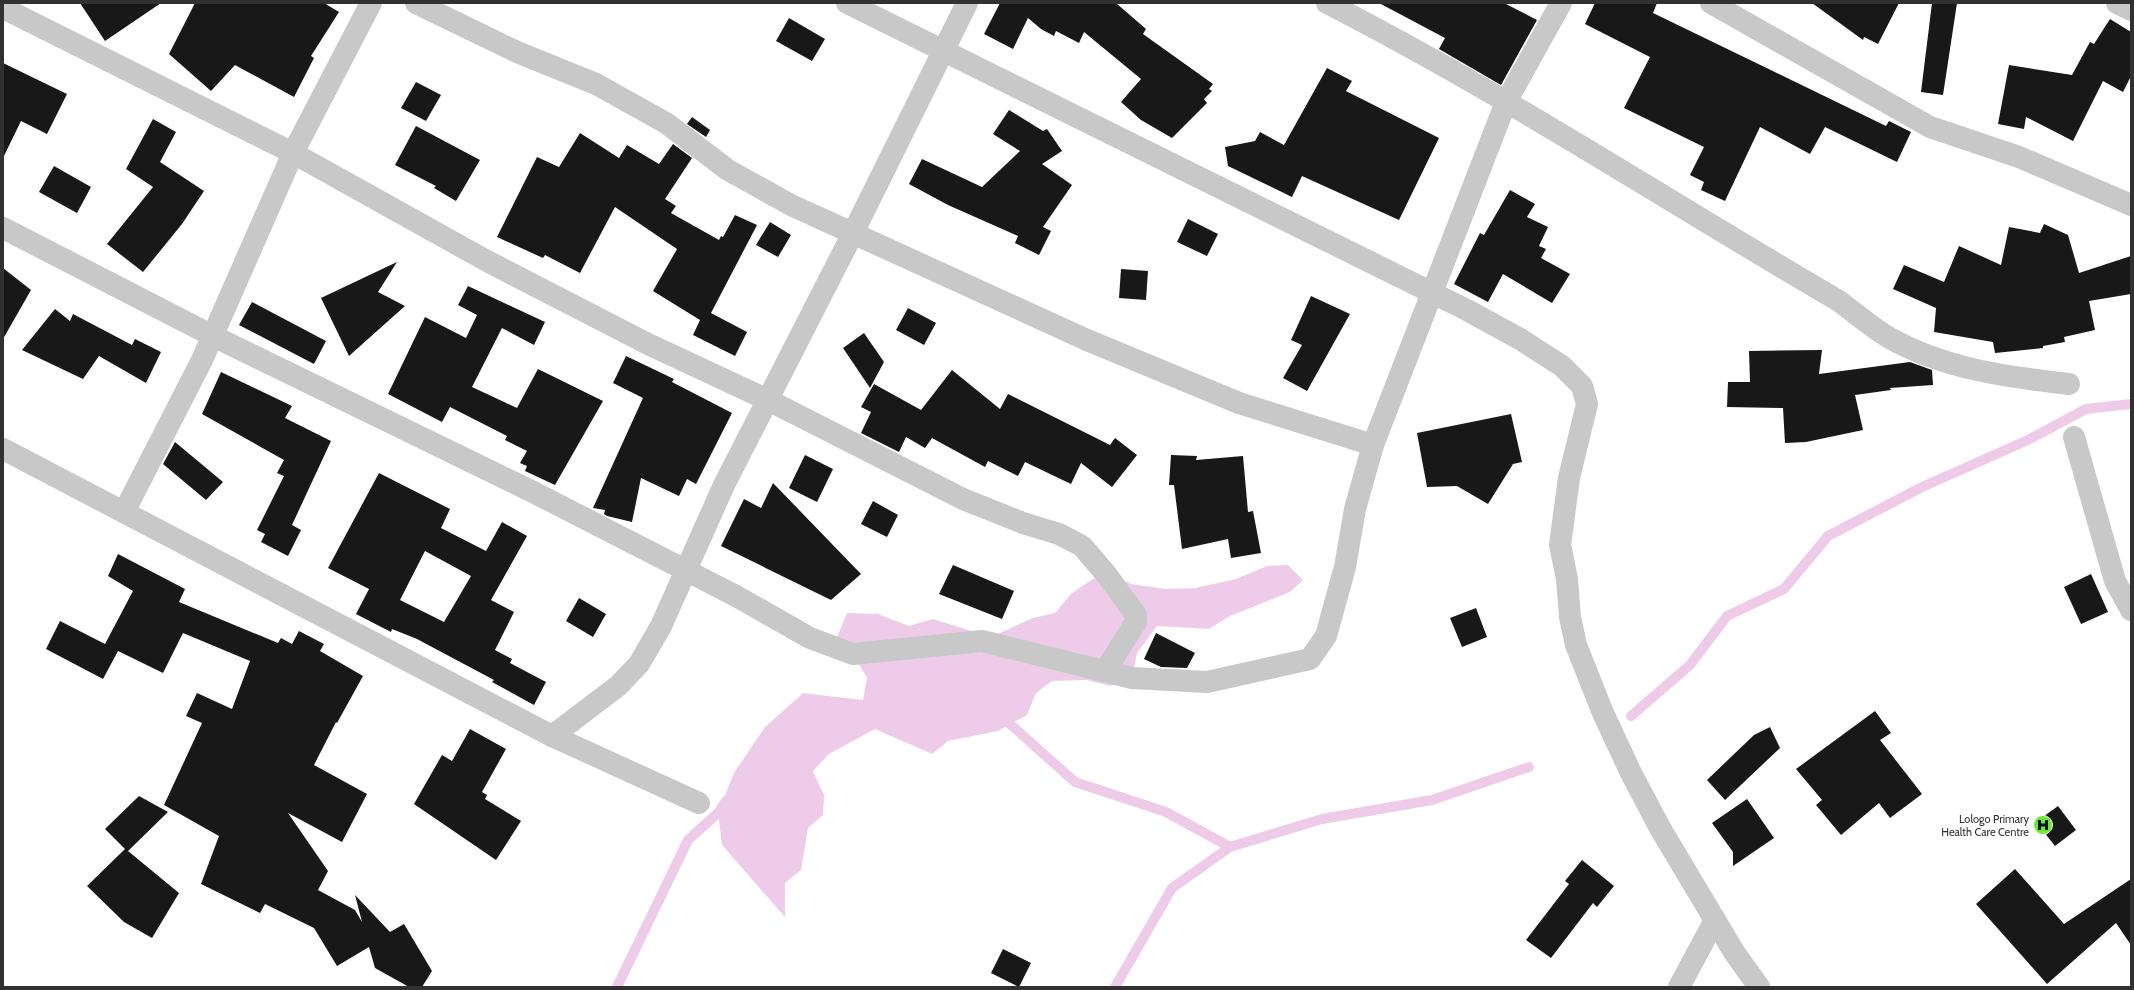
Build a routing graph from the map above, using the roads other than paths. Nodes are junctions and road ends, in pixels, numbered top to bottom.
1 (371, 3) edge
2 (416, 3) edge
3 (847, 3) edge
4 (968, 3) edge
5 (1327, 3) edge
6 (1561, 3) edge
7 (1711, 3) edge
8 (2117, 3) edge
9 (3, 8) edge
10 (2131, 10) edge
11 (945, 50) junction
12 (1506, 102) junction
13 (293, 153) junction
14 (2131, 205) edge
15 (3, 228) edge
16 (854, 233) junction
17 (1431, 293) junction
18 (213, 336) junction
19 (2070, 384) dead end
20 (768, 400) junction
21 (2074, 436) dead end
22 (1373, 446) junction
23 (3, 449) edge
24 (124, 512) junction
25 (685, 570) junction
26 (2131, 610) edge
27 (1105, 671) junction
28 (552, 736) junction
29 (699, 803) dead end
30 (1715, 920) junction
31 (1679, 987) edge
32 (1759, 987) edge

1 - 13 street
2 - 16 street
3 - 11 street
4 - 11 street
5 - 12 street
6 - 12 street
7 - 14 street
8 - 10 street
9 - 13 street
11 - 16 street
11 - 17 street
12 - 17 street
12 - 19 street
13 - 18 street
13 - 20 street
15 - 18 street
16 - 20 street
16 - 22 street
17 - 22 street
17 - 30 street
18 - 24 street
18 - 25 street
20 - 25 street
20 - 27 street
21 - 26 street
22 - 27 street
23 - 24 street
24 - 28 street
25 - 27 street
25 - 28 street
28 - 29 street
30 - 31 street
30 - 32 street

